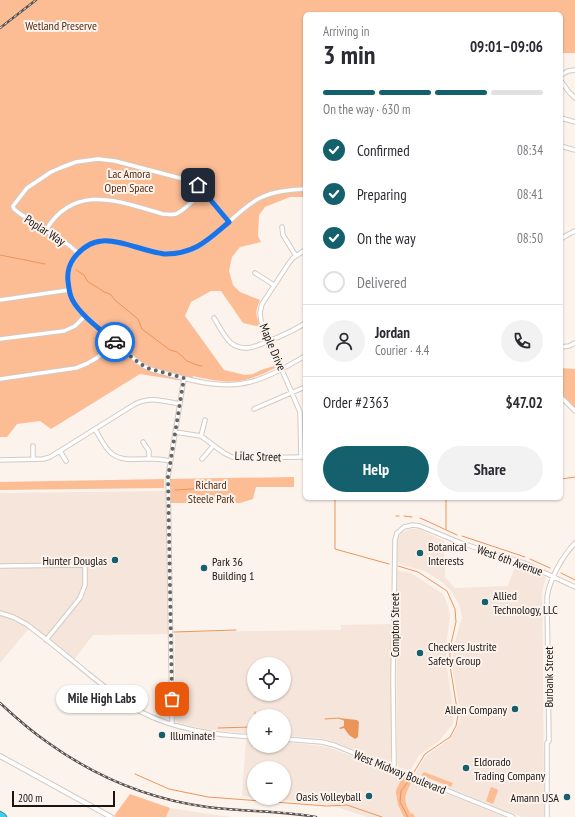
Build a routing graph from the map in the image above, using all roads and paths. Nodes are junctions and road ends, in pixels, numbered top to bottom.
1 (575, 70) edge
2 (563, 74) edge
3 (563, 84) edge
4 (575, 98) edge
5 (563, 119) edge
6 (575, 122) edge
7 (563, 147) edge
8 (575, 150) edge
9 (303, 189) edge
10 (203, 192) junction
11 (229, 222) junction
12 (282, 227) dead end
13 (46, 230) junction
14 (575, 231) edge
15 (563, 238) edge
16 (303, 251) edge
17 (78, 253) junction
18 (296, 256) junction
19 (255, 272) dead end
20 (274, 285) junction
21 (69, 290) junction
22 (0, 300) edge
23 (86, 316) junction
24 (214, 318) dead end
25 (303, 324) edge
26 (0, 340) edge
27 (269, 340) junction
28 (115, 342) junction
29 (575, 343) edge
30 (563, 347) edge
31 (303, 357) edge
32 (282, 369) junction
33 (184, 378) junction
34 (0, 379) edge
35 (303, 388) edge
36 (292, 393) junction
37 (563, 398) edge
38 (180, 404) junction
39 (254, 409) dead end
40 (575, 411) edge
41 (205, 420) dead end
42 (95, 429) junction
43 (175, 432) junction
44 (201, 436) junction
45 (143, 442) dead end
46 (33, 446) dead end
47 (214, 446) junction
48 (60, 451) junction
49 (303, 457) edge
50 (33, 459) junction
51 (149, 459) junction
52 (202, 459) dead end
53 (0, 460) edge
54 (66, 461) dead end
55 (170, 461) junction
56 (444, 536) joint
57 (575, 544) edge
58 (0, 566) edge
59 (554, 576) junction
60 (575, 587) edge
61 (0, 613) edge
62 (46, 640) junction
63 (172, 724) junction
64 (247, 736) edge
65 (291, 740) edge
66 (0, 756) edge
67 (393, 768) junction
68 (111, 817) edge
69 (514, 817) edge
70 (547, 817) edge

1 - 2 street
3 - 4 street
5 - 6 street
7 - 8 street
9 - 11 street
10 - 11 street
10 - 13 street
10 - 13 street, Poplar Way
11 - 17 street
12 - 18 street
13 - 17 street, Poplar Way
14 - 15 street
16 - 18 street, Maple Drive
17 - 21 street
18 - 20 street, Maple Drive
19 - 20 street
20 - 27 street, Maple Drive
21 - 22 street
21 - 23 street
23 - 26 street
23 - 28 street
24 - 27 street
25 - 27 street
27 - 32 street, Maple Drive
28 - 33 street
28 - 34 street
29 - 30 street
31 - 32 street
32 - 33 street
32 - 36 street, Maple Drive
33 - 38 street
35 - 36 street
36 - 39 street
36 - 49 street, Maple Drive
37 - 40 street
38 - 42 street
38 - 43 street
41 - 44 street
42 - 48 street
42 - 51 street
43 - 44 street, Lilac Street
43 - 55 street
44 - 47 street, Lilac Street
45 - 51 street
46 - 50 street
47 - 49 street, Lilac Street
47 - 52 street
48 - 50 street
48 - 54 street
50 - 53 street
51 - 55 street
55 - 63 street
56 - 59 street, West 6th Avenue
56 - 67 street, Compton Street
57 - 59 street, Burbank Street
58 - 62 street
59 - 60 street, West 6th Avenue
59 - 70 street, Burbank Street
61 - 62 street
62 - 63 street
63 - 64 street
65 - 67 street, West Midway Boulevard
66 - 68 street
67 - 69 street, West Midway Boulevard

